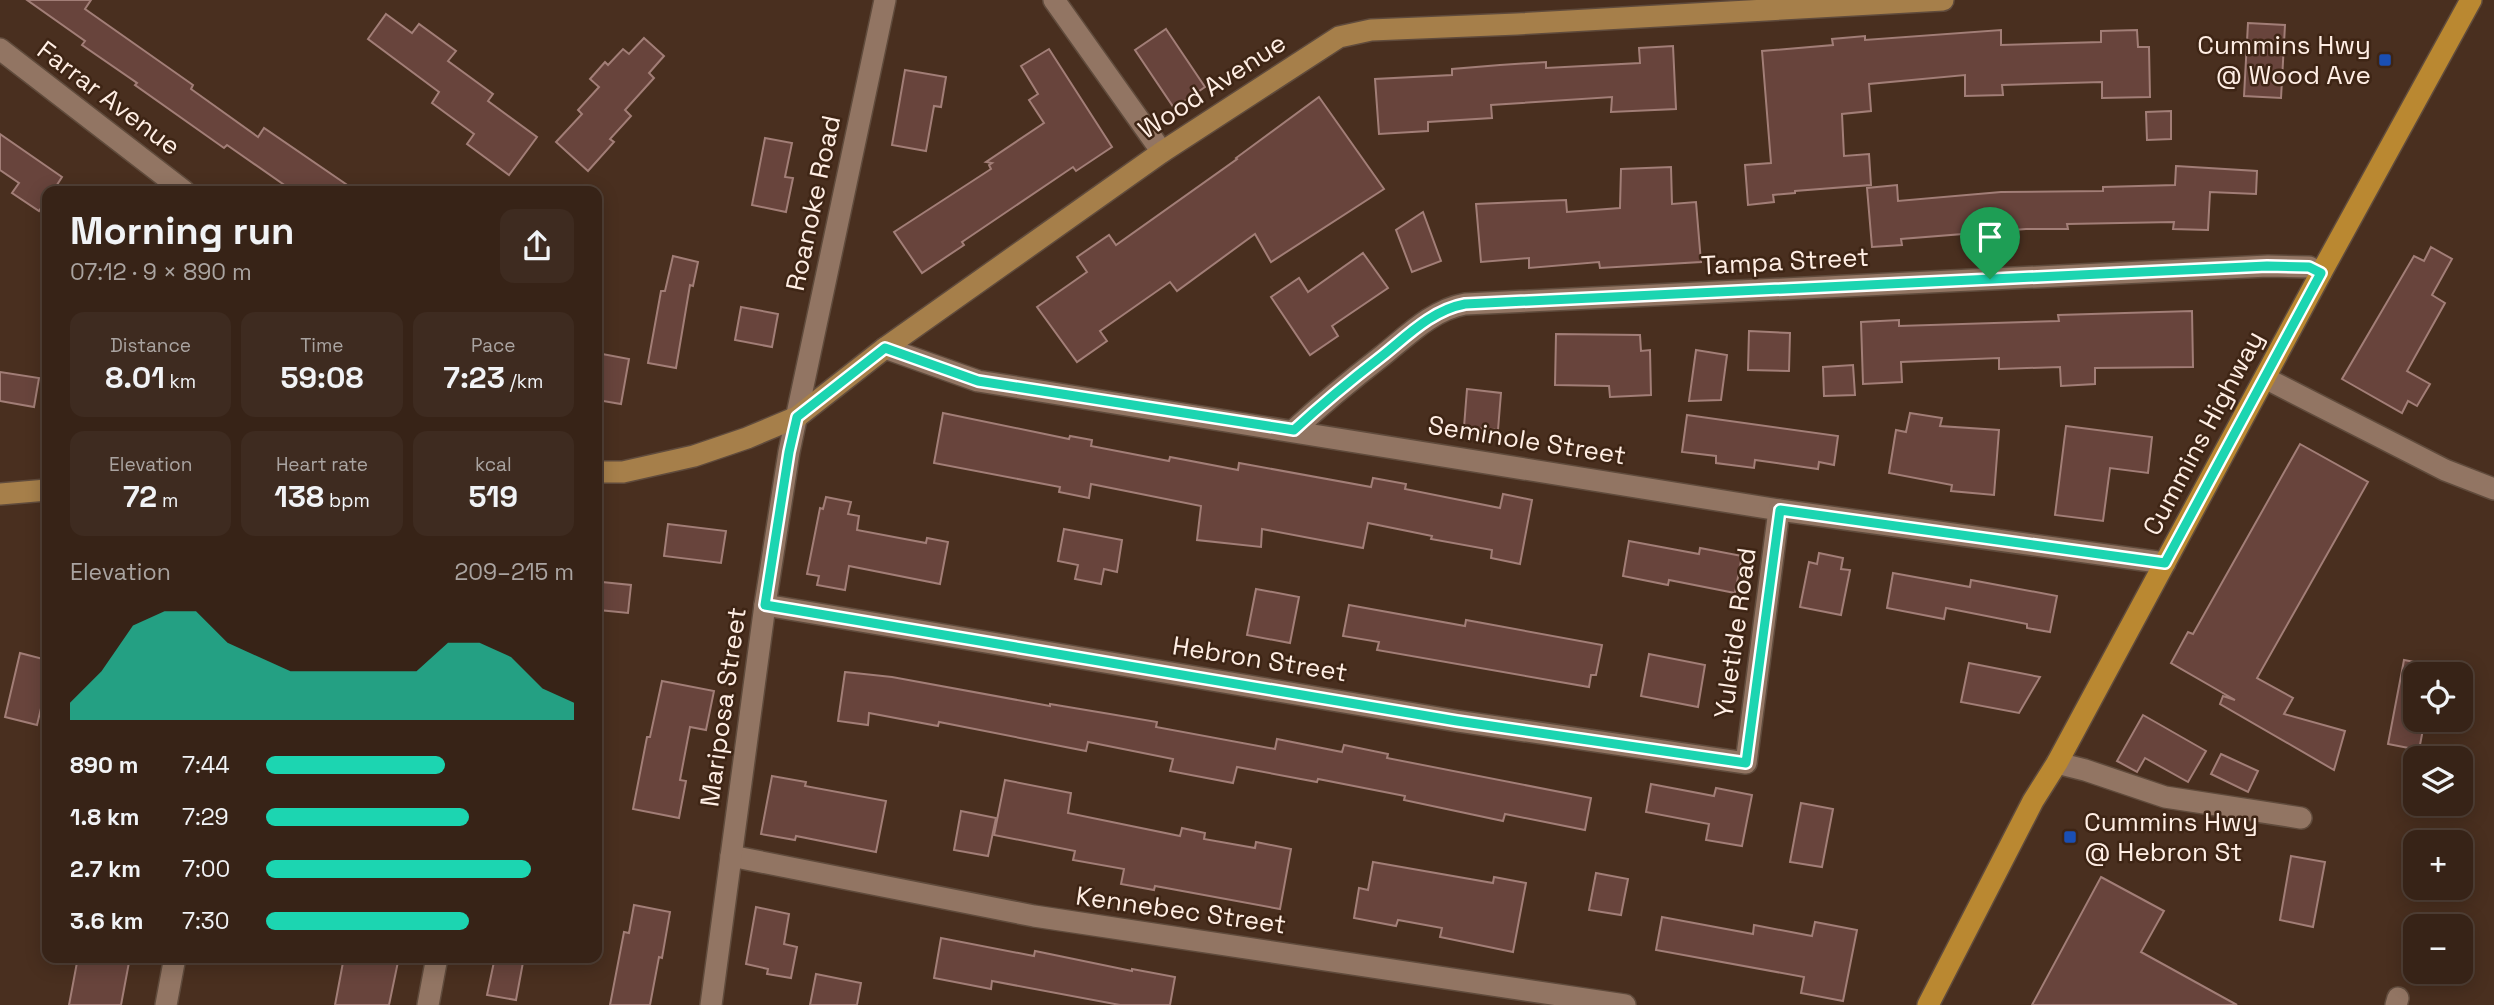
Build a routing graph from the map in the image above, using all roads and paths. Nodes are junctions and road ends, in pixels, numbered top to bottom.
1 (885, 0) edge
2 (1054, 0) edge
3 (1943, 0) edge
4 (2471, 0) edge
5 (0, 49) edge
6 (1162, 152) junction
7 (178, 186) edge
8 (2321, 273) junction
9 (885, 348) junction
10 (2265, 378) junction
11 (797, 417) junction
12 (1294, 430) junction
13 (602, 472) edge
14 (2494, 489) edge
15 (42, 490) edge
16 (0, 494) edge
17 (1780, 510) junction
18 (2165, 563) junction
19 (765, 605) junction
20 (1746, 763) joint
21 (2057, 763) junction
22 (2301, 818) dead end
23 (731, 856) junction
24 (174, 963) edge
25 (436, 963) edge
26 (166, 1005) edge
27 (428, 1005) edge
28 (711, 1005) edge
29 (1625, 1005) edge
30 (1928, 1005) edge

1 - 11 street, Roanoke Road
2 - 6 street
3 - 6 main road, Wood Avenue
4 - 8 main road, Cummins Highway
5 - 7 street, Farrar Avenue
6 - 9 main road, Wood Avenue
8 - 10 main road, Cummins Highway
8 - 12 street, Tampa Street
9 - 11 main road, Wood Avenue
9 - 12 street, Seminole Street
10 - 14 street
10 - 18 main road, Cummins Highway
11 - 13 main road, Wood Avenue
11 - 19 street, Mariposa Street
12 - 17 street, Seminole Street
15 - 16 main road
17 - 18 street, Seminole Street
17 - 20 street, Yuletide Road
18 - 21 main road, Cummins Highway
19 - 20 street, Hebron Street
19 - 23 street, Mariposa Street
21 - 22 street
21 - 30 main road, Cummins Highway
23 - 28 street, Mariposa Street
23 - 29 street, Kennebec Street
24 - 26 street
25 - 27 street

